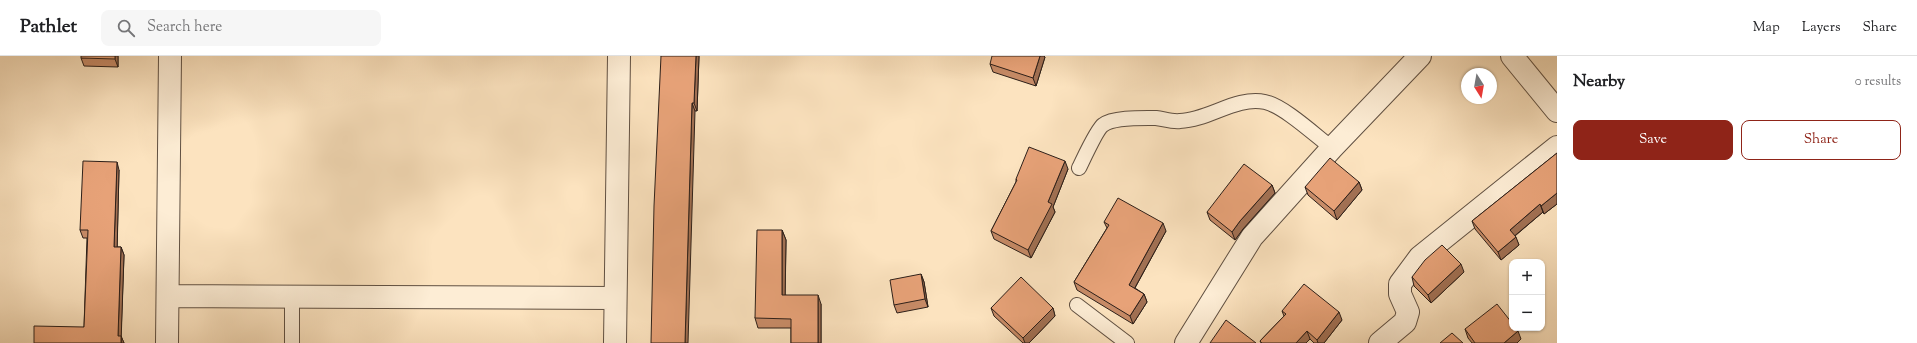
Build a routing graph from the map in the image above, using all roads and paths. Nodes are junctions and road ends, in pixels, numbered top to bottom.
1 (170, 56) edge
2 (619, 56) edge
3 (1420, 56) edge
4 (1512, 56) edge
5 (1557, 111) edge
6 (1557, 147) edge
7 (1332, 148) junction
8 (1079, 168) dead end
9 (168, 296) junction
10 (292, 297) junction
11 (615, 298) junction
12 (1077, 305) dead end
13 (167, 343) edge
14 (292, 343) edge
15 (615, 343) edge
16 (1128, 343) edge
17 (1186, 343) edge
18 (1380, 343) edge

1 - 9 street
2 - 11 street
3 - 7 street
4 - 5 street
6 - 18 street
7 - 8 lane
7 - 17 street
9 - 10 street
9 - 13 street
10 - 11 street
10 - 14 lane
11 - 15 street
12 - 16 lane

